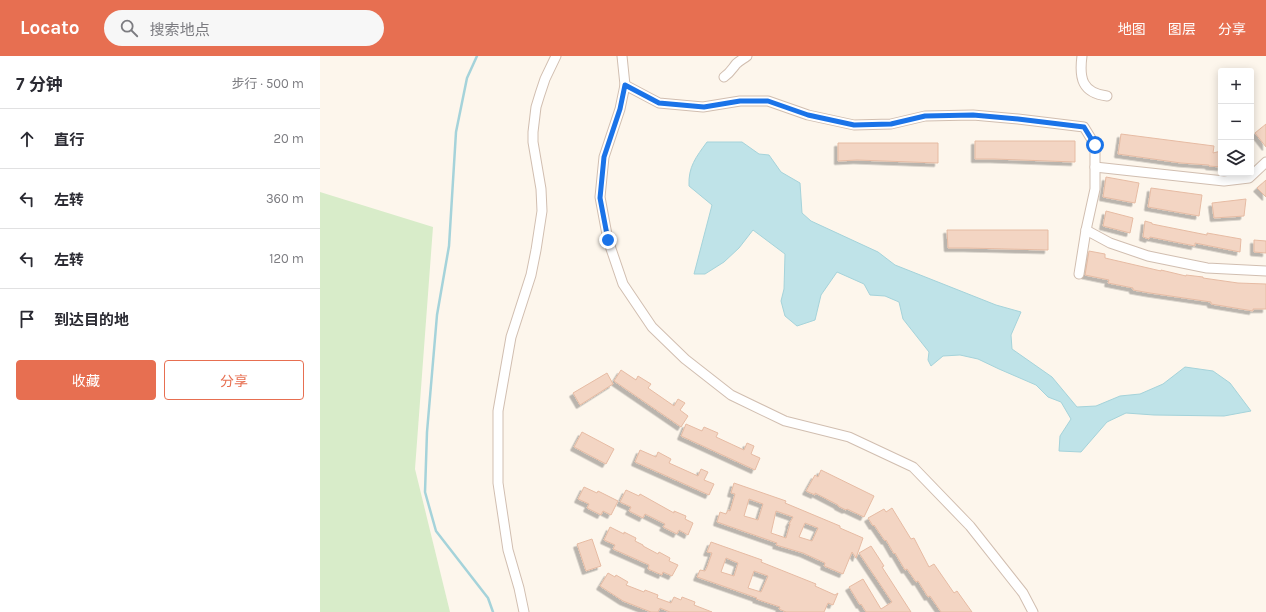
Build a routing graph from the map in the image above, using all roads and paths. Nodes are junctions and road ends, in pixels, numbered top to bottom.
1 (556, 56) edge
2 (622, 56) edge
3 (747, 56) edge
4 (1082, 56) edge
5 (724, 76) dead end
6 (625, 85) junction
7 (1107, 96) dead end
8 (1266, 162) edge
9 (1095, 167) junction
10 (1086, 230) junction
11 (1266, 271) edge
12 (1079, 274) dead end
13 (524, 612) edge
14 (1033, 612) edge

1 - 13 street
2 - 6 street
3 - 5 street
4 - 7 street
6 - 9 street
6 - 14 street
8 - 9 street
9 - 10 street
10 - 11 street
10 - 12 street

